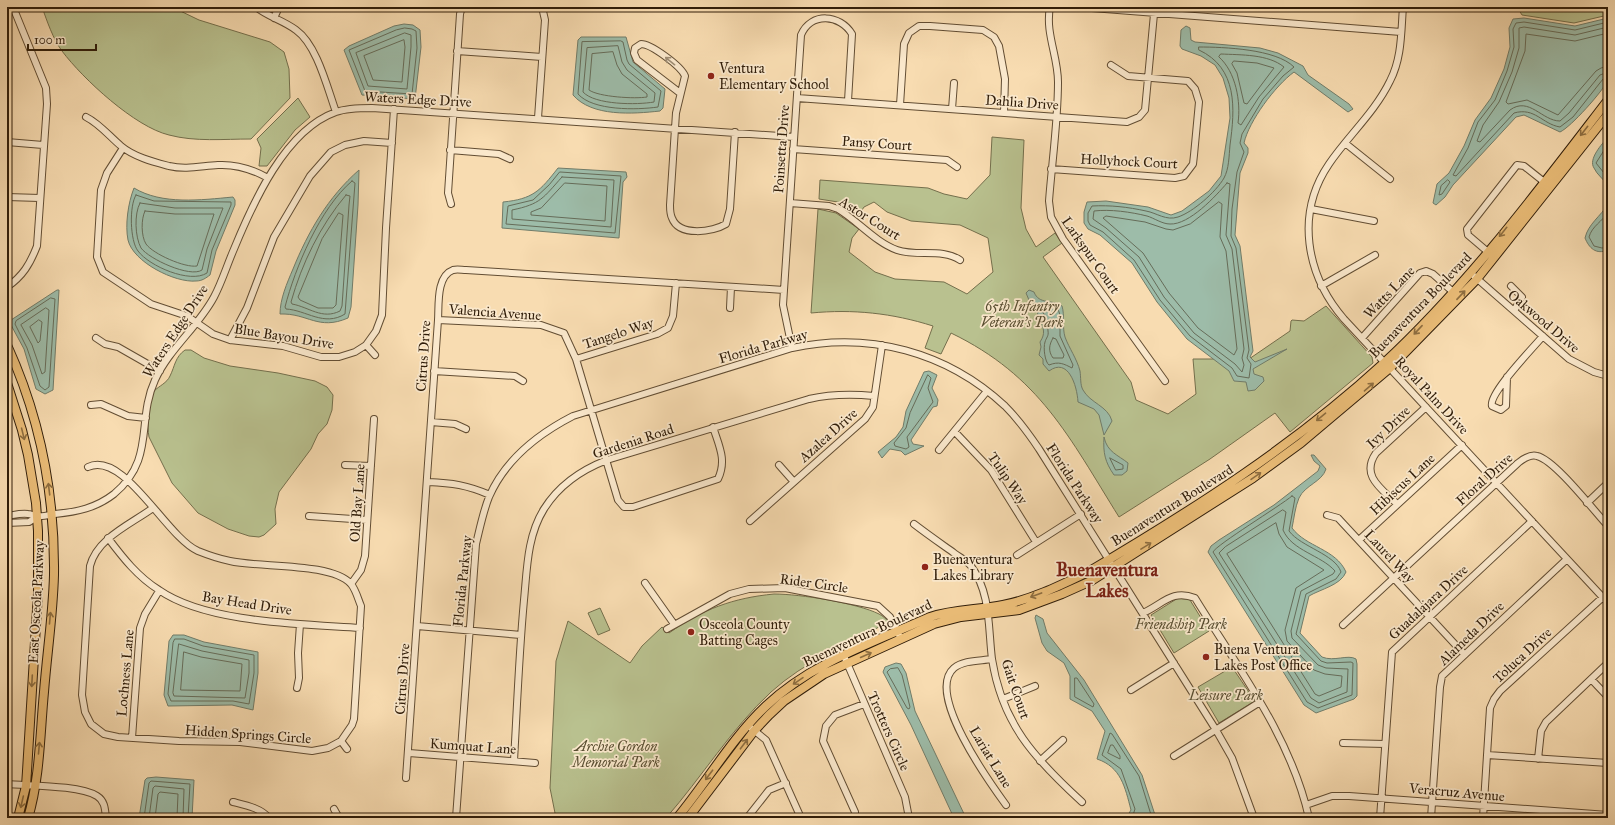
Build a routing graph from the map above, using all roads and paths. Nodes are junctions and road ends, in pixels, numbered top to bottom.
1 (13, 7) edge
2 (256, 7) edge
3 (279, 7) edge
4 (462, 7) edge
5 (542, 7) edge
6 (1050, 7) edge
7 (1079, 7) edge
8 (1403, 7) edge
9 (1154, 14) junction
10 (274, 18) junction
11 (1401, 32) junction
12 (457, 51) junction
13 (542, 57) junction
14 (1111, 65) dead end
15 (1148, 78) junction
16 (954, 82) dead end
17 (680, 93) junction
18 (797, 98) junction
19 (1608, 100) edge
20 (848, 101) junction
21 (900, 105) junction
22 (394, 109) junction
23 (952, 109) junction
24 (336, 112) junction
25 (1004, 112) junction
26 (453, 113) junction
27 (1608, 114) edge
28 (1056, 116) junction
29 (86, 117) dead end
30 (538, 118) junction
31 (676, 128) junction
32 (735, 132) junction
33 (794, 136) junction
34 (7, 142) edge
35 (392, 143) junction
36 (1345, 143) junction
37 (43, 145) junction
38 (123, 148) junction
39 (794, 149) junction
40 (450, 150) junction
41 (510, 159) dead end
42 (957, 167) dead end
43 (1051, 169) junction
44 (1555, 176) junction
45 (268, 178) junction
46 (1390, 179) dead end
47 (1548, 184) junction
48 (7, 197) edge
49 (40, 198) junction
50 (790, 203) junction
51 (451, 204) dead end
52 (1311, 209) junction
53 (1374, 221) dead end
54 (1488, 252) junction
55 (1375, 255) dead end
56 (960, 260) dead end
57 (1474, 277) junction
58 (676, 283) junction
59 (1320, 286) junction
60 (1511, 286) dead end
61 (731, 287) junction
62 (7, 288) edge
63 (784, 290) junction
64 (1453, 292) junction
65 (730, 308) dead end
66 (1514, 311) junction
67 (438, 320) junction
68 (198, 322) junction
69 (1543, 336) junction
70 (96, 338) dead end
71 (1362, 338) junction
72 (230, 340) junction
73 (7, 345) edge
74 (366, 345) junction
75 (882, 345) junction
76 (792, 348) junction
77 (375, 355) dead end
78 (576, 359) junction
79 (1388, 365) junction
80 (160, 371) junction
81 (434, 371) junction
82 (1608, 376) edge
83 (1507, 377) junction
84 (523, 381) dead end
85 (1164, 381) dead end
86 (7, 383) edge
87 (987, 391) junction
88 (874, 396) junction
89 (91, 405) dead end
90 (1426, 407) junction
91 (591, 410) junction
92 (146, 418) junction
93 (374, 419) dead end
94 (431, 422) junction
95 (713, 428) junction
96 (466, 429) dead end
97 (955, 432) junction
98 (1462, 445) junction
99 (939, 450) dead end
100 (607, 460) junction
101 (779, 464) dead end
102 (345, 465) dead end
103 (371, 466) junction
104 (88, 468) dead end
105 (127, 480) junction
106 (428, 482) junction
107 (794, 482) junction
108 (1608, 482) edge
109 (1497, 483) junction
110 (490, 495) junction
111 (1587, 503) junction
112 (1397, 504) junction
113 (153, 508) junction
114 (1081, 514) junction
115 (52, 515) junction
116 (1327, 515) dead end
117 (7, 516) edge
118 (37, 516) junction
119 (309, 516) dead end
120 (367, 520) junction
121 (1532, 521) junction
122 (750, 522) dead end
123 (7, 523) edge
124 (914, 524) dead end
125 (1608, 526) edge
126 (108, 538) junction
127 (1359, 540) junction
128 (1036, 542) junction
129 (1017, 555) dead end
130 (1567, 559) junction
131 (1111, 563) junction
132 (1394, 578) junction
133 (645, 583) dead end
134 (351, 584) junction
135 (159, 591) junction
136 (1603, 597) junction
137 (1608, 603) edge
138 (988, 611) junction
139 (1143, 613) junction
140 (1429, 616) junction
141 (300, 624) junction
142 (674, 624) junction
143 (1342, 625) dead end
144 (417, 626) junction
145 (360, 628) junction
146 (667, 629) dead end
147 (469, 632) junction
148 (521, 635) junction
149 (899, 635) junction
150 (1464, 654) junction
151 (992, 659) junction
152 (845, 660) junction
153 (1174, 663) junction
154 (1608, 663) edge
155 (1591, 679) junction
156 (1035, 686) dead end
157 (297, 688) dead end
158 (1131, 690) dead end
159 (1608, 698) edge
160 (1003, 699) junction
161 (1260, 702) junction
162 (864, 704) junction
163 (751, 728) junction
164 (1216, 730) junction
165 (132, 738) junction
166 (1063, 740) dead end
167 (341, 741) junction
168 (1343, 743) dead end
169 (1385, 744) junction
170 (348, 749) dead end
171 (408, 753) junction
172 (1488, 755) junction
173 (1174, 756) dead end
174 (460, 757) junction
175 (1538, 759) junction
176 (514, 761) junction
177 (1040, 761) junction
178 (535, 762) dead end
179 (1608, 763) edge
180 (406, 778) dead end
181 (786, 783) junction
182 (7, 784) edge
183 (26, 786) junction
184 (35, 787) junction
185 (1381, 798) junction
186 (233, 802) dead end
187 (1082, 802) dead end
188 (1432, 803) junction
189 (1006, 805) dead end
190 (1306, 805) junction
191 (1483, 807) junction
192 (334, 809) dead end
193 (1608, 815) edge
194 (18, 818) edge
195 (28, 818) edge
196 (106, 818) edge
197 (269, 818) edge
198 (339, 818) edge
199 (428, 818) edge
200 (454, 818) edge
201 (677, 818) edge
202 (688, 818) edge
203 (747, 818) edge
204 (801, 818) edge
205 (855, 818) edge
206 (909, 818) edge
207 (1252, 818) edge
208 (1309, 818) edge
209 (1380, 818) edge
210 (1430, 818) edge
211 (1483, 818) edge

1 - 37 street
2 - 10 street
3 - 10 street
4 - 12 street
5 - 13 street
6 - 28 street, Larkspur Court
7 - 9 street
8 - 11 street, Royal Palm Drive
9 - 11 street
9 - 15 street, Dahlia Drive
10 - 24 street
11 - 36 street, Royal Palm Drive
12 - 13 street
12 - 26 street
13 - 30 street
14 - 15 street
15 - 28 street, Dahlia Drive
15 - 43 street, Hollyhock Court
16 - 23 street
17 -> 17 street
17 - 31 street
18 - 20 street, Dahlia Drive
18 - 20 street, Poinsetta Drive
18 - 33 street, Poinsetta Drive
19 -> 44 main road, Buenaventura Boulevard
20 - 21 street, Dahlia Drive
21 - 23 street, Dahlia Drive
21 - 25 street
22 - 24 street, Waters Edge Drive
22 - 26 street, Waters Edge Drive
22 - 35 street, Blue Bayou Drive
23 - 25 street, Dahlia Drive
24 - 45 street, Waters Edge Drive
25 - 28 street, Dahlia Drive
26 - 30 street, Waters Edge Drive
26 - 40 street
27 - 44 main road, Buenaventura Boulevard
28 - 43 street, Larkspur Court
29 - 38 street
30 - 31 street, Waters Edge Drive
31 - 32 street, Waters Edge Drive
31 - 32 street
32 - 33 street, Waters Edge Drive
33 - 39 street, Poinsetta Drive
34 - 37 street
35 - 72 street
35 - 74 street, Blue Bayou Drive
36 - 46 street
36 - 52 street, Royal Palm Drive
37 - 49 street
38 - 45 street
38 - 68 street, Blue Bayou Drive
39 - 42 street, Pansy Court
39 - 50 street, Poinsetta Drive
40 - 41 street
40 - 51 street
43 - 85 street, Larkspur Court
44 - 47 main road, Buenaventura Boulevard
45 - 68 street, Waters Edge Drive
47 -> 54 main road, Buenaventura Boulevard
47 - 54 street
47 - 57 main road, Buenaventura Boulevard
48 - 49 street
49 - 62 street
50 - 56 street, Astor Court
50 - 63 street, Poinsetta Drive
52 - 53 street
52 - 59 street, Royal Palm Drive
54 - 57 main road, Buenaventura Boulevard
55 - 59 street
57 - 64 main road, Buenaventura Boulevard
57 - 66 street, Oakwood Drive
79 -> 57 main road, Buenaventura Boulevard
58 - 61 street, Citrus Drive
58 - 67 street, Citrus Drive
58 - 78 street, Tangelo Way
59 - 71 street, Royal Palm Drive
60 - 66 street
61 - 63 street, Citrus Drive
61 - 65 street
63 - 76 street, Poinsetta Drive
64 - 71 street, Watts Lane
64 -> 79 main road, Buenaventura Boulevard
66 - 69 street, Oakwood Drive
67 - 78 street, Valencia Avenue
67 - 81 street, Citrus Drive
68 - 72 street, Blue Bayou Drive
68 - 80 street, Waters Edge Drive
69 - 82 street, Oakwood Drive
69 - 83 street
70 - 80 street
71 - 79 street, Royal Palm Drive
72 - 74 street, Blue Bayou Drive
115 -> 73 main road, East Osceola Parkway
74 - 77 street
75 - 76 street, Florida Parkway
75 - 87 street, Florida Parkway
75 - 88 street, Azalea Drive
76 - 91 street, Florida Parkway
78 - 91 street, Valencia Avenue
79 - 90 street, Royal Palm Drive
79 - 131 main road, Buenaventura Boulevard
80 - 92 street, Waters Edge Drive
81 - 84 street
81 - 94 street, Citrus Drive
83 - 83 street
86 -> 118 main road, East Osceola Parkway
87 - 97 street
87 - 114 street, Florida Parkway
88 - 95 street, Gardenia Road
88 - 107 street, Azalea Drive
89 - 92 street
90 - 98 street, Royal Palm Drive
90 - 112 street, Ivy Drive
91 - 100 street, Valencia Avenue
91 - 110 street, Florida Parkway
92 - 105 street, Waters Edge Drive
93 - 103 street, Old Bay Lane
94 - 96 street
94 - 106 street, Citrus Drive
95 - 100 street, Gardenia Road
95 - 100 street, Valencia Avenue
97 - 99 street
97 - 128 street, Tulip Way
98 - 109 street, Royal Palm Drive
98 - 112 street, Hibiscus Lane
100 - 148 street, Gardenia Road
101 - 107 street
102 - 103 street
103 - 120 street, Old Bay Lane
104 - 105 street
105 - 113 street
105 - 115 street, Waters Edge Drive
106 - 110 street
106 - 144 street, Citrus Drive
107 - 122 street, Azalea Drive
108 - 111 street
109 - 111 street, Floral Drive
109 - 121 street, Royal Palm Drive
109 - 132 street, Floral Drive
110 - 147 street, Florida Parkway
111 - 125 street, Floral Drive
112 - 127 street, Hibiscus Lane
113 - 126 street, Hidden Springs Circle
113 - 134 street
114 - 128 street
114 - 131 street, Florida Parkway
115 - 118 street, Waters Edge Drive
184 -> 115 main road, East Osceola Parkway
116 - 127 street, Laurel Way
117 - 118 street, Waters Edge Drive
118 - 123 street, Waters Edge Drive
118 -> 183 main road, East Osceola Parkway
119 - 120 street
120 - 134 street, Old Bay Lane
121 - 130 street, Royal Palm Drive
121 - 140 street, Guadalajara Drive
124 - 138 street, Gait Court
126 - 135 street, Bay Head Drive
126 - 165 street, Hidden Springs Circle
127 - 132 street, Laurel Way
128 - 129 street
130 - 136 street, Royal Palm Drive
130 - 150 street, Alameda Drive
131 - 138 main road, Buenaventura Boulevard
131 - 139 street, Florida Parkway
132 - 140 street, Laurel Way
132 - 143 street, Floral Drive
133 - 142 street
134 - 145 street
135 - 141 street, Bay Head Drive
135 - 165 street, Lochness Lane
136 - 137 street, Royal Palm Drive
136 - 172 street, Toluca Drive
138 - 149 main road, Buenaventura Boulevard
138 - 151 street, Gait Court
139 - 153 street, Florida Parkway
139 - 161 street
140 - 150 street, Laurel Way
140 - 169 street, Guadalajara Drive
141 - 145 street, Bay Head Drive
141 - 157 street
142 - 146 street, Rider Circle
142 - 149 street, Rider Circle
144 - 147 street
144 - 171 street, Citrus Drive
145 - 167 street
147 - 148 street
147 - 174 street, Florida Parkway
148 - 176 street, Gardenia Road
149 - 152 main road, Buenaventura Boulevard
150 - 188 street, Alameda Drive
151 - 160 street, Gait Court
151 - 189 street, Lariat Lane
152 - 162 street, Trotters Circle
152 - 163 main road, Buenaventura Boulevard
153 - 158 street
153 - 164 street, Florida Parkway
154 - 155 street
155 - 159 street
155 - 175 street
156 - 160 street
160 - 177 street, Gait Court
161 - 164 street
161 - 190 street
162 - 205 street
162 - 206 street, Trotters Circle
163 - 181 street
163 -> 201 main road, Buenaventura Boulevard
202 -> 163 main road, Buenaventura Boulevard
164 - 173 street
164 - 207 street, Florida Parkway
165 - 167 street, Hidden Springs Circle
166 - 177 street
167 - 170 street
168 - 169 street
169 - 185 street, Guadalajara Drive
171 - 174 street, Kumquat Lane
171 - 180 street, Citrus Drive
172 - 175 street
172 - 191 street, Toluca Drive
174 - 176 street, Kumquat Lane
174 - 200 street, Florida Parkway
175 - 179 street
176 - 178 street, Kumquat Lane
177 - 187 street, Gait Court
181 - 203 street
181 - 204 street
182 - 183 street
183 - 184 street
183 -> 194 main road, East Osceola Parkway
184 - 195 main road, East Osceola Parkway
184 - 196 street
185 - 188 street, Veracruz Avenue
185 - 190 street, Veracruz Avenue
185 - 209 street, Guadalajara Drive
186 - 197 street
188 - 191 street, Veracruz Avenue
188 - 210 street, Alameda Drive
190 - 208 street
191 - 193 street, Veracruz Avenue
191 - 211 street, Toluca Drive
192 - 198 street
199 - 200 street

